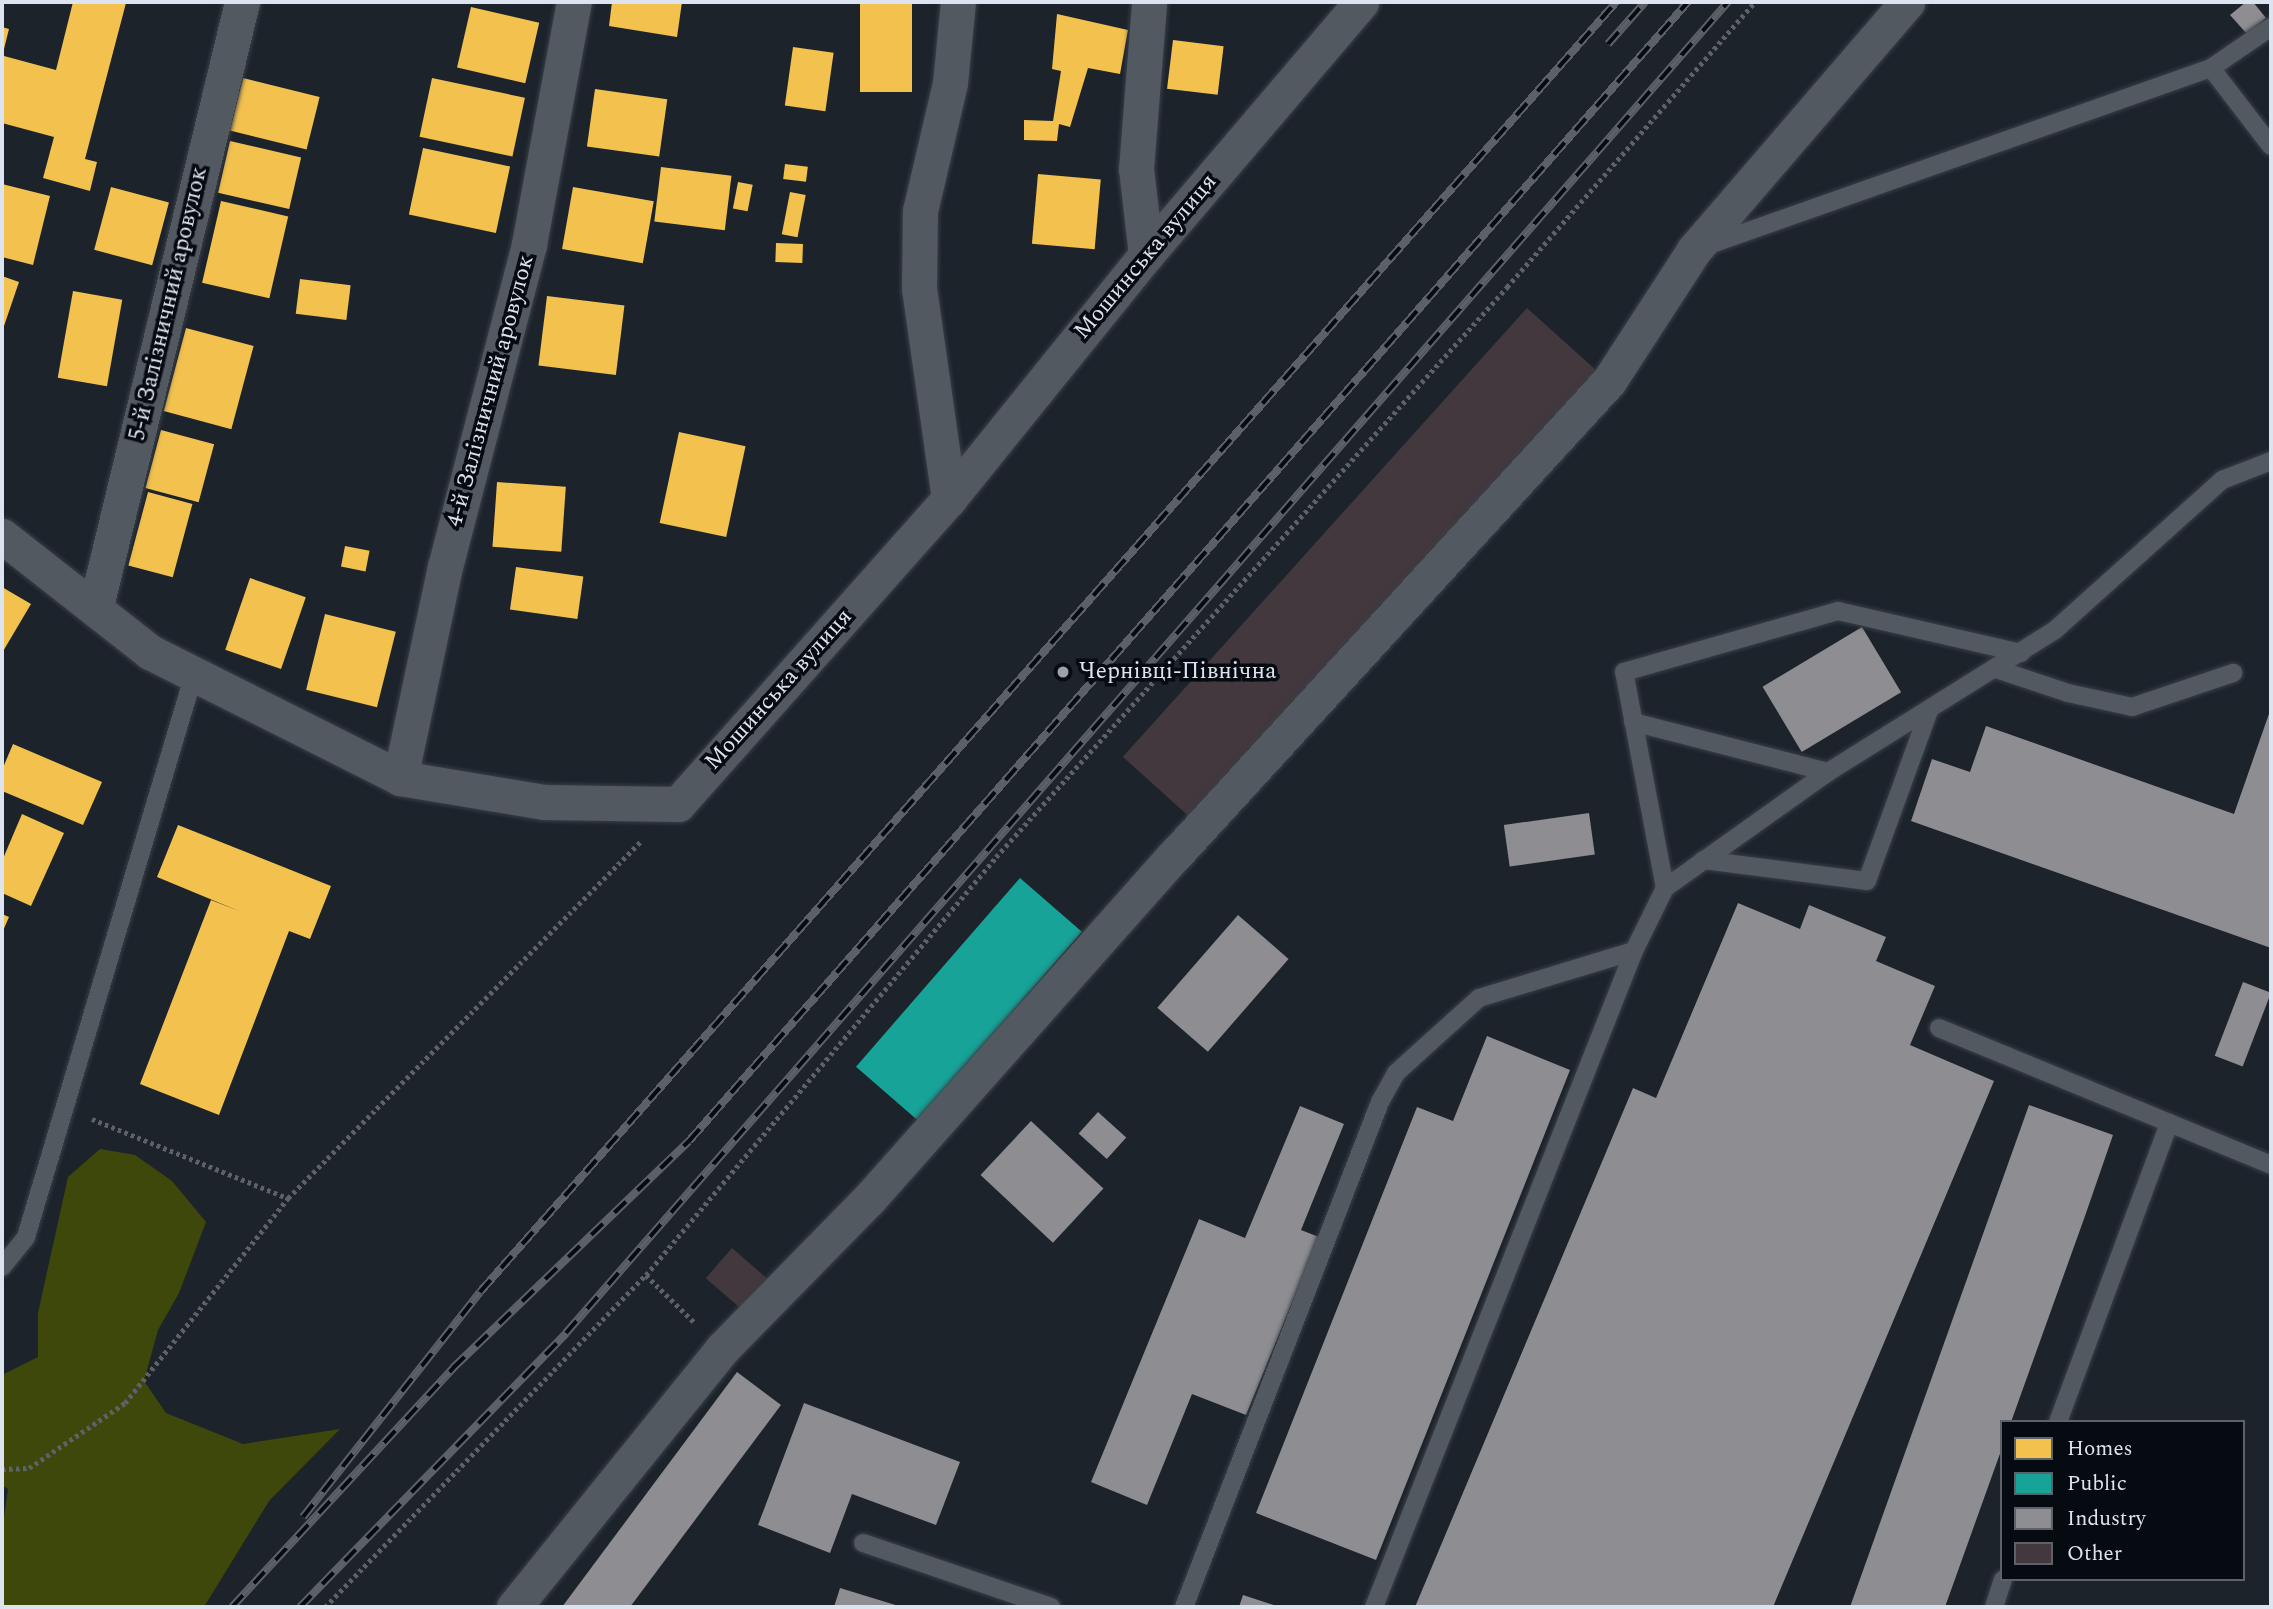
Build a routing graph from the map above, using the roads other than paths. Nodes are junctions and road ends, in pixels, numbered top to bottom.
1 (242, 2) edge
2 (574, 2) edge
3 (958, 2) edge
4 (1149, 2) edge
5 (1362, 2) edge
6 (1907, 2) edge
7 (2271, 27) edge
8 (2211, 68) junction
9 (2271, 146) edge
10 (1694, 250) junction
11 (1146, 255) junction
12 (2271, 461) edge
13 (948, 499) junction
14 (2, 536) edge
15 (96, 606) junction
16 (2021, 653) junction
17 (1996, 669) junction
18 (2233, 673) dead end
19 (194, 674) junction
20 (1929, 711) junction
21 (1633, 722) junction
22 (1828, 772) junction
23 (400, 778) junction
24 (1703, 860) junction
25 (1665, 888) junction
26 (1634, 951) junction
27 (1939, 1028) dead end
28 (2169, 1123) junction
29 (2271, 1165) edge
30 (2, 1267) edge
31 (2059, 1420) edge
32 (863, 1543) dead end
33 (2002, 1581) edge
34 (514, 1607) edge
35 (1051, 1607) edge
36 (1184, 1607) edge
37 (1374, 1607) edge
38 (1994, 1607) edge

1 - 15 street, 5-й Залізничний аровулок
2 - 23 street, 4-й Залізничний аровулок
3 - 13 street
4 - 11 street
5 - 11 street, Мошинська вулиця
6 - 10 street
7 - 8 lane
8 - 9 lane
8 - 10 lane
10 - 34 street
11 - 13 street, Мошинська вулиця
12 - 16 lane
13 - 23 street, Мошинська вулиця
14 - 15 street
15 - 19 street
16 - 17 lane
16 - 21 lane
17 - 18 lane
17 - 20 lane
19 - 23 street
19 - 30 lane
20 - 22 lane
20 - 24 lane
21 - 22 lane
21 - 25 lane
22 - 24 lane
24 - 25 lane
25 - 26 lane
26 - 36 lane
26 - 37 lane
27 - 28 lane
28 - 29 lane
28 - 31 lane
32 - 35 lane
33 - 38 lane

